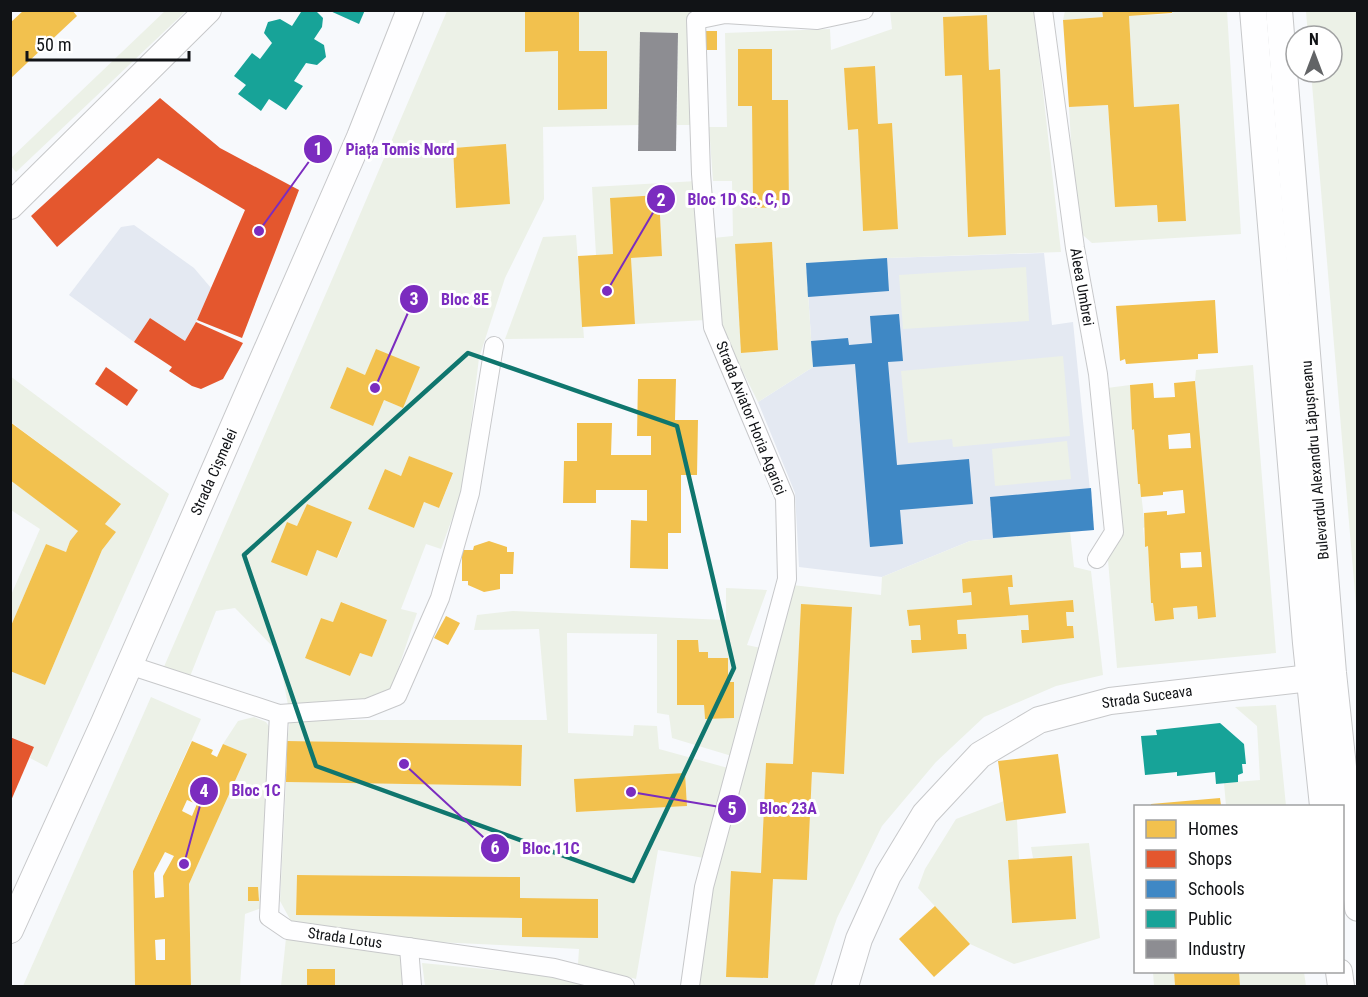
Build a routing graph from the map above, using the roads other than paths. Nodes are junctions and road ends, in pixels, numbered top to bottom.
1 (208, 10) edge
2 (410, 10) edge
3 (864, 10) edge
4 (1043, 10) edge
5 (1253, 10) edge
6 (1279, 10) edge
7 (10, 206) edge
8 (494, 346) dead end
9 (1097, 559) dead end
10 (129, 665) junction
11 (1310, 678) junction
12 (279, 714) junction
13 (1323, 805) edge
14 (1358, 908) edge
15 (10, 930) edge
16 (409, 947) junction
17 (412, 987) edge
18 (625, 987) edge
19 (690, 987) edge
20 (844, 987) edge

1 - 7 street
2 - 10 street, Strada Cișmelei
3 - 19 street, Strada Aviator Horia Agarici
4 - 9 street, Aleea Umbrei
5 - 11 street, Bulevardul Alexandru Lăpușneanu
6 - 14 street, Bulevardul Alexandru Lăpușneanu
8 - 12 street
10 - 12 street
10 - 15 street, Strada Cișmelei
11 - 13 street, Bulevardul Alexandru Lăpușneanu
11 - 20 street, Strada Suceava
12 - 16 street, Strada Lotus
16 - 17 street
16 - 18 street, Strada Lotus

